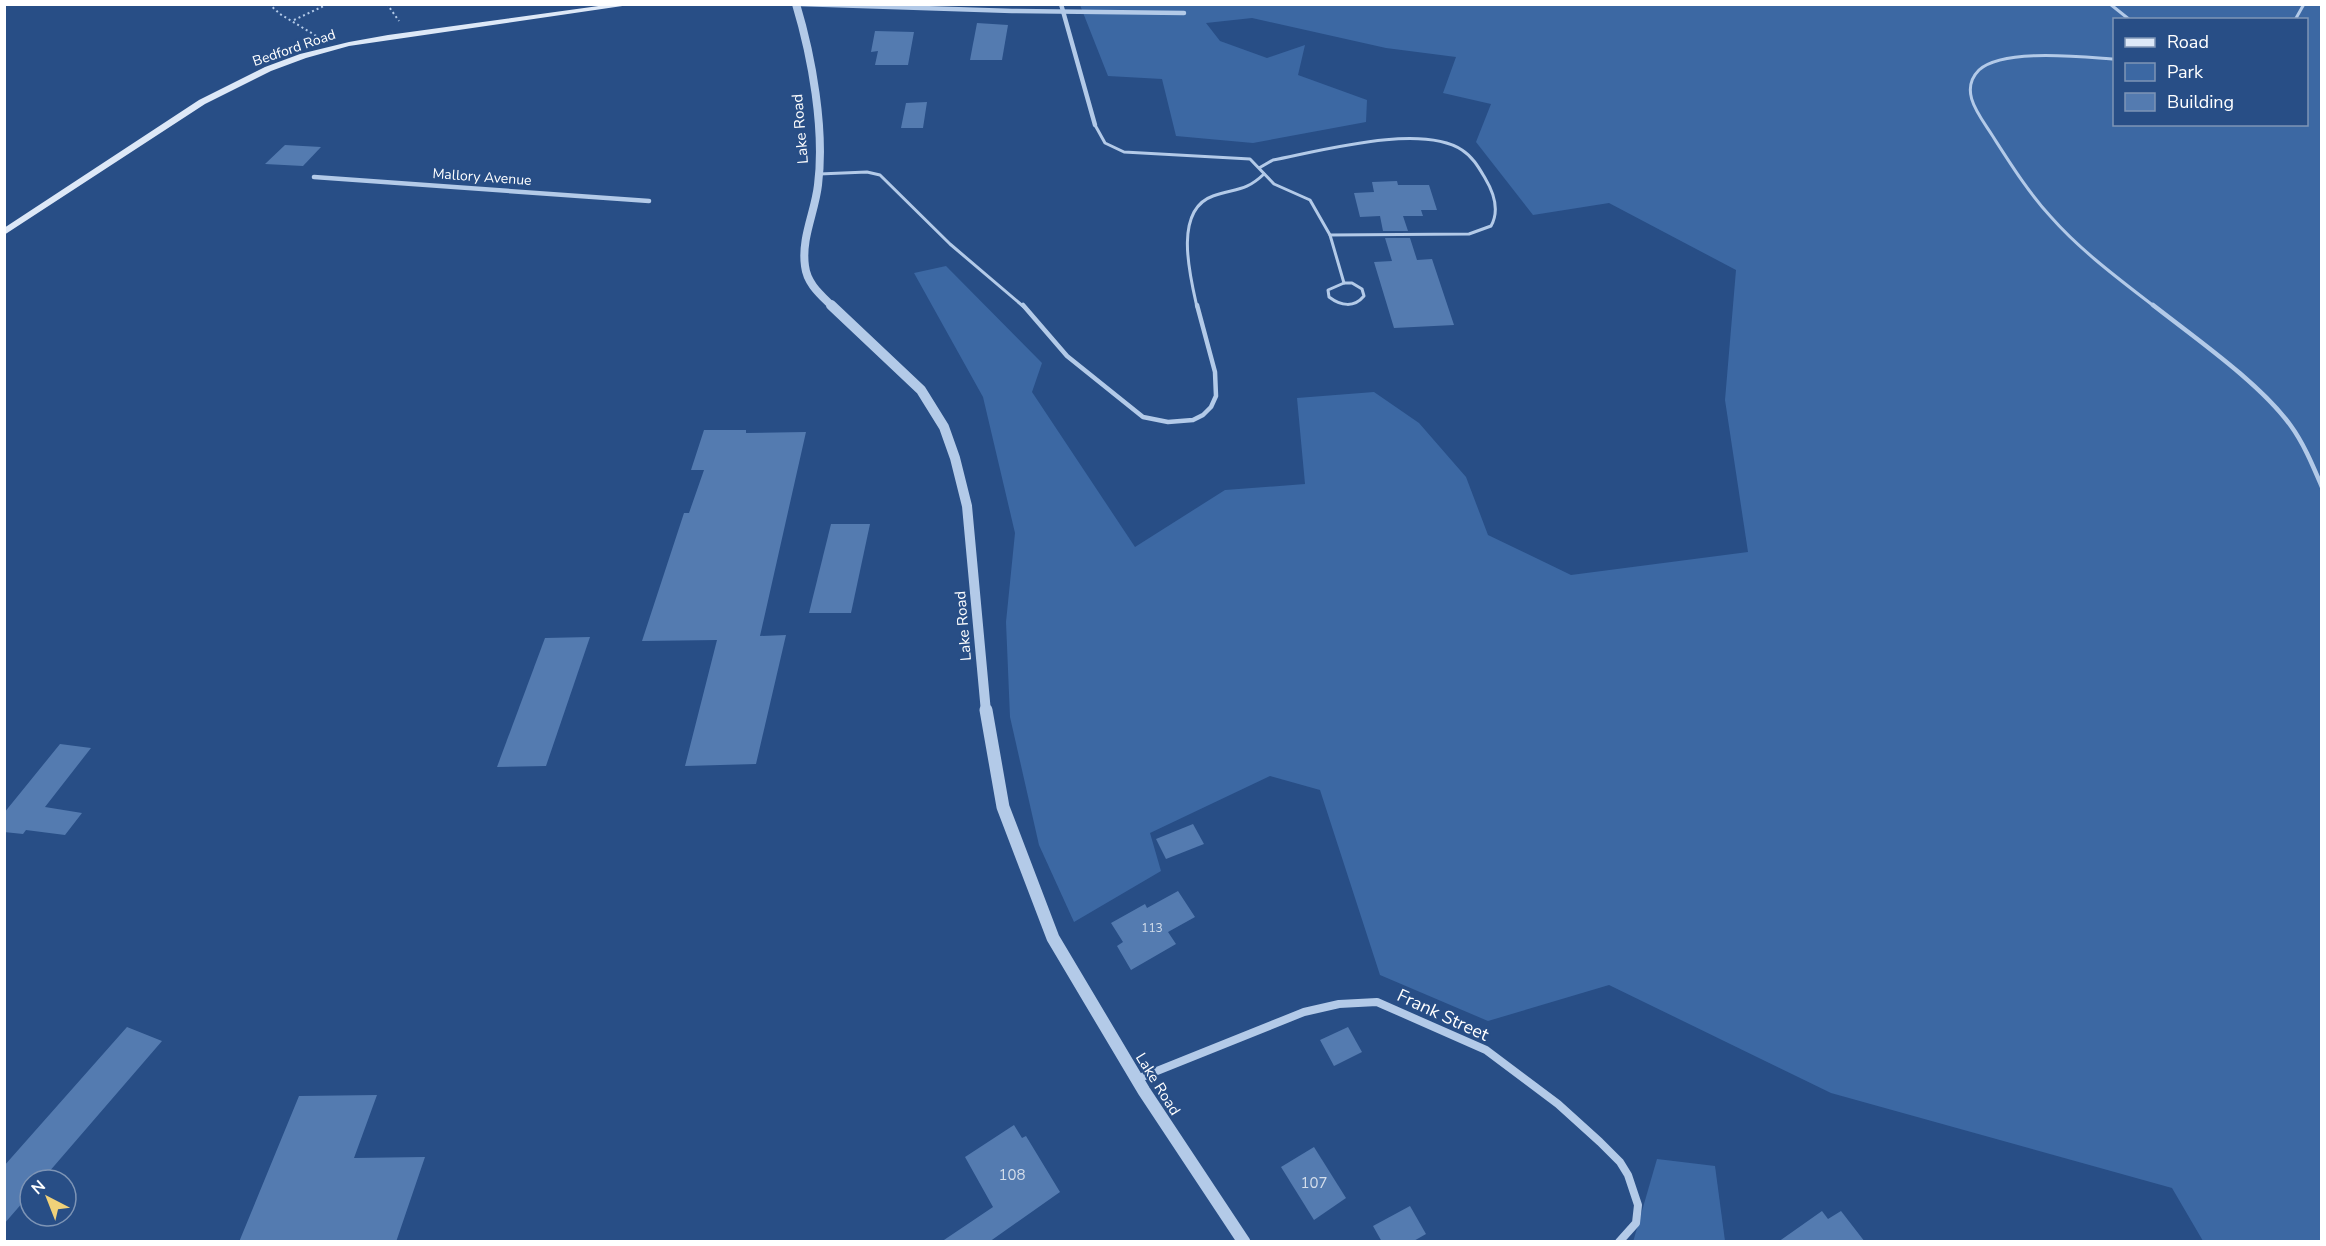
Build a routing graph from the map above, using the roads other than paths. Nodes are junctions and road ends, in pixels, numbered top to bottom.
1 (633, 4) edge
2 (798, 4) edge
3 (1061, 4) edge
4 (2110, 4) edge
5 (2304, 4) edge
6 (1062, 12) junction
7 (1184, 13) dead end
8 (2128, 18) edge
9 (2296, 18) edge
10 (2113, 59) edge
11 (1095, 125) joint
12 (1259, 168) junction
13 (819, 174) junction
14 (1263, 174) junction
15 (314, 177) dead end
16 (649, 201) dead end
17 (4, 232) edge
18 (1330, 235) junction
19 (1344, 283) junction
20 (2322, 487) edge
21 (1137, 1079) junction
22 (1244, 1242) edge
23 (1619, 1242) edge

1 - 17 main road, Bedford Road
2 - 6 street
2 - 13 street, Lake Road
3 - 6 street
4 - 8 lane
5 - 9 lane
6 - 7 street
6 - 11 street
10 - 20 lane
11 - 12 lane
12 - 14 lane
12 - 18 lane
13 - 14 lane
13 - 21 street, Lake Road
14 - 18 lane
15 - 16 street, Mallory Avenue
18 - 19 lane
19 - 19 lane
21 - 22 street, Lake Road
21 - 23 street, Frank Street

